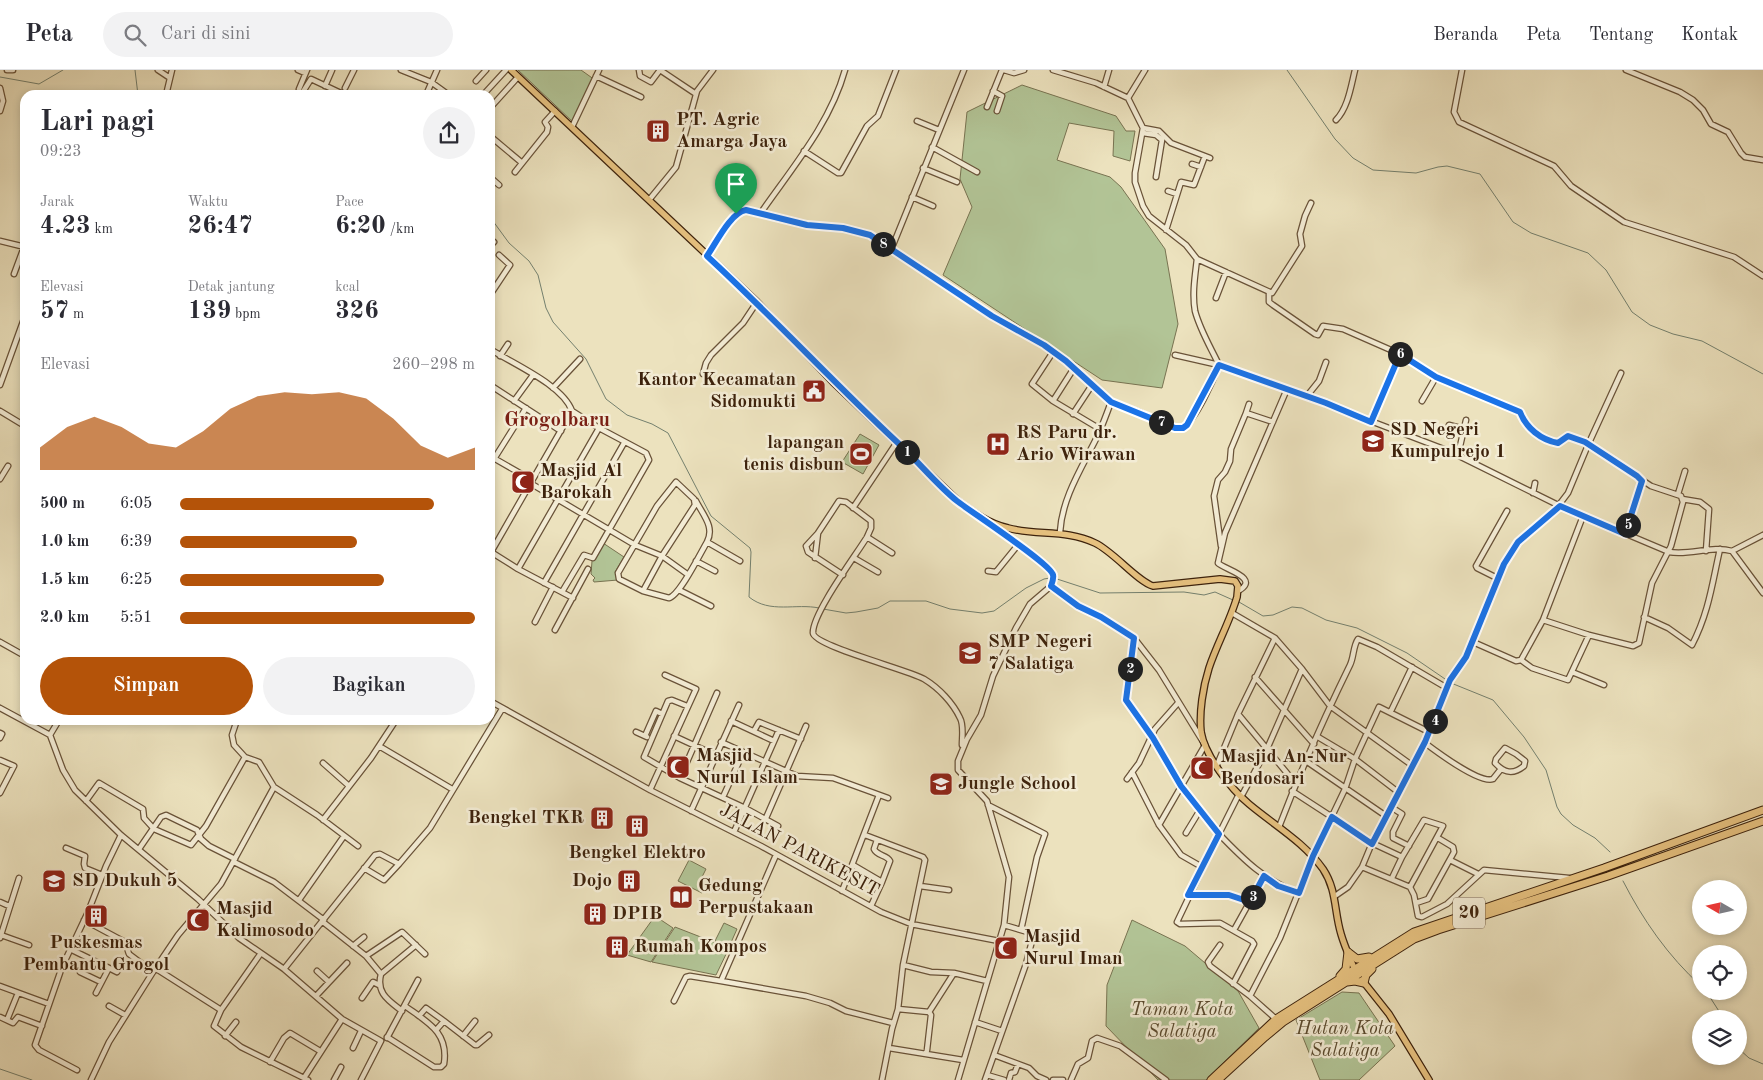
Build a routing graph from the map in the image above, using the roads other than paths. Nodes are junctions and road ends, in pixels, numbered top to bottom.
1 (7, 70) edge
2 (13, 70) edge
3 (158, 70) edge
4 (172, 70) edge
5 (298, 70) edge
6 (332, 70) edge
7 (354, 70) edge
8 (401, 70) edge
9 (437, 70) edge
10 (486, 70) edge
11 (506, 70) edge
12 (512, 70) edge
13 (599, 70) edge
14 (639, 70) edge
15 (660, 70) edge
16 (713, 70) edge
17 (845, 70) edge
18 (896, 70) edge
19 (964, 70) edge
20 (1003, 70) edge
21 (1053, 70) edge
22 (1109, 70) edge
23 (1145, 70) edge
24 (1355, 70) edge
25 (1462, 70) edge
26 (1626, 70) edge
27 (1061, 71) edge
28 (306, 72) edge
29 (1021, 72) edge
30 (596, 76) junction
31 (518, 77) junction
32 (170, 78) junction
33 (476, 81) dead end
34 (431, 82) junction
35 (325, 86) junction
36 (1104, 87) junction
37 (0, 88) edge
38 (345, 88) dead end
39 (299, 89) dead end
40 (167, 90) edge
41 (304, 90) edge
42 (334, 90) edge
43 (428, 90) edge
44 (442, 90) edge
45 (488, 90) edge
46 (993, 91) junction
47 (696, 94) junction
48 (641, 97) dead end
49 (1128, 98) junction
50 (495, 102) edge
51 (986, 107) dead end
52 (0, 111) edge
53 (555, 111) junction
54 (997, 111) dead end
55 (1336, 120) dead end
56 (917, 121) dead end
57 (572, 127) junction
58 (939, 130) junction
59 (1143, 130) junction
60 (495, 140) edge
61 (932, 147) junction
62 (804, 151) junction
63 (1205, 156) junction
64 (1210, 158) dead end
65 (1763, 160) edge
66 (522, 162) junction
67 (1192, 164) dead end
68 (1201, 167) junction
69 (923, 168) junction
70 (514, 172) dead end
71 (977, 172) dead end
72 (1156, 177) dead end
73 (495, 181) edge
74 (957, 182) dead end
75 (499, 185) dead end
76 (1168, 191) dead end
77 (1177, 194) junction
78 (912, 197) junction
79 (649, 200) junction
80 (1311, 203) dead end
81 (933, 206) dead end
82 (760, 214) junction
83 (1166, 230) junction
84 (0, 242) edge
85 (20, 246) edge
86 (891, 250) junction
87 (499, 255) dead end
88 (707, 256) junction
89 (20, 258) edge
90 (1197, 259) junction
91 (1226, 272) junction
92 (14, 274) dead end
93 (1763, 276) edge
94 (495, 288) edge
95 (1269, 293) junction
96 (1216, 298) dead end
97 (758, 303) junction
98 (20, 330) edge
99 (508, 344) dead end
100 (1053, 352) junction
101 (495, 353) edge
102 (1400, 354) junction
103 (1176, 355) dead end
104 (500, 356) junction
105 (580, 359) dead end
106 (1326, 362) dead end
107 (1219, 365) junction
108 (1074, 368) junction
109 (1621, 373) dead end
110 (703, 374) dead end
111 (533, 375) junction
112 (1436, 377) junction
113 (0, 384) edge
114 (1092, 385) junction
115 (495, 388) edge
116 (553, 388) junction
117 (1287, 389) junction
118 (1306, 396) junction
119 (514, 401) junction
120 (1053, 401) junction
121 (1422, 401) dead end
122 (1111, 402) junction
123 (1249, 404) dead end
124 (526, 408) junction
125 (0, 411) edge
126 (572, 411) junction
127 (1246, 413) junction
128 (1073, 414) junction
129 (1466, 420) dead end
130 (1273, 422) junction
131 (1371, 422) junction
132 (20, 423) edge
133 (1449, 425) dead end
134 (599, 428) junction
135 (1100, 429) junction
136 (1464, 429) junction
137 (561, 431) junction
138 (897, 442) junction
139 (624, 443) junction
140 (1588, 445) junction
141 (495, 453) edge
142 (1458, 455) junction
143 (495, 459) edge
144 (8, 466) dead end
145 (1685, 471) dead end
146 (0, 479) edge
147 (531, 481) junction
148 (1642, 481) junction
149 (1536, 483) dead end
150 (1533, 493) junction
151 (1678, 494) junction
152 (1682, 499) junction
153 (556, 500) junction
154 (696, 501) junction
155 (1560, 506) junction
156 (853, 508) junction
157 (1507, 511) dead end
158 (583, 515) junction
159 (979, 516) junction
160 (1583, 516) junction
161 (609, 530) junction
162 (818, 532) junction
163 (1060, 532) junction
164 (1625, 534) junction
165 (1763, 535) edge
166 (867, 537) junction
167 (707, 542) junction
168 (635, 545) junction
169 (1018, 545) junction
170 (495, 546) edge
171 (1221, 548) junction
172 (1720, 549) junction
173 (1706, 551) junction
174 (1732, 551) junction
175 (1669, 552) junction
176 (892, 553) dead end
177 (495, 555) edge
178 (662, 556) junction
179 (815, 558) junction
180 (854, 558) junction
181 (696, 561) junction
182 (740, 562) dead end
183 (518, 569) junction
184 (588, 569) dead end
185 (715, 571) dead end
186 (988, 571) dead end
187 (878, 572) dead end
188 (687, 574) junction
189 (843, 575) junction
190 (1498, 578) junction
191 (544, 583) junction
192 (1051, 586) junction
193 (553, 587) junction
194 (643, 590) junction
195 (679, 590) junction
196 (1238, 591) junction
197 (562, 592) junction
198 (1763, 593) edge
199 (572, 598) junction
200 (711, 606) dead end
201 (1232, 613) junction
202 (1644, 617) junction
203 (1543, 620) junction
204 (535, 622) dead end
205 (555, 630) dead end
206 (1589, 635) junction
207 (1134, 638) junction
208 (1275, 638) junction
209 (0, 642) edge
210 (1476, 643) junction
211 (20, 653) edge
212 (1521, 660) junction
213 (1412, 667) junction
214 (1302, 669) junction
215 (1572, 672) junction
216 (665, 675) dead end
217 (1255, 677) junction
218 (1449, 684) junction
219 (1604, 685) dead end
220 (717, 693) dead end
221 (1178, 703) junction
222 (495, 704) edge
223 (739, 705) dead end
224 (687, 706) junction
225 (1330, 706) junction
226 (0, 708) edge
227 (502, 709) junction
228 (1286, 711) junction
229 (1391, 711) junction
230 (662, 714) junction
231 (1238, 714) junction
232 (20, 719) edge
233 (495, 720) edge
234 (731, 721) junction
235 (31, 725) edge
236 (56, 725) edge
237 (236, 725) edge
238 (393, 725) edge
239 (492, 725) edge
240 (806, 726) dead end
241 (779, 730) junction
242 (754, 731) junction
243 (636, 732) dead end
244 (1429, 732) junction
245 (0, 733) edge
246 (1366, 733) junction
247 (50, 735) junction
248 (645, 736) junction
249 (674, 736) junction
250 (1318, 737) junction
251 (0, 738) edge
252 (1153, 738) junction
253 (651, 739) junction
254 (801, 739) junction
255 (774, 741) junction
256 (721, 742) junction
257 (1425, 742) junction
258 (1314, 744) junction
259 (1205, 745) junction
260 (379, 746) junction
261 (694, 746) junction
262 (962, 748) junction
263 (1267, 749) junction
264 (743, 753) junction
265 (715, 755) junction
266 (245, 757) junction
267 (1355, 759) junction
268 (0, 760) edge
269 (1306, 761) junction
270 (764, 762) junction
271 (322, 763) dead end
272 (1217, 765) junction
273 (660, 766) junction
274 (1413, 766) junction
275 (1501, 768) junction
276 (786, 772) junction
277 (1132, 772) junction
278 (680, 778) junction
279 (1127, 779) dead end
280 (1296, 784) junction
281 (350, 786) junction
282 (1181, 786) junction
283 (274, 787) junction
284 (701, 788) junction
285 (452, 789) junction
286 (1345, 789) junction
287 (650, 790) junction
288 (1292, 792) junction
289 (1398, 792) junction
290 (0, 793) edge
291 (879, 795) junction
292 (1240, 795) junction
293 (723, 797) junction
294 (888, 798) dead end
295 (86, 801) junction
296 (988, 805) junction
297 (1391, 807) junction
298 (745, 808) junction
299 (1200, 810) junction
300 (1763, 810) edge
301 (691, 811) junction
302 (1386, 816) junction
303 (1332, 817) junction
304 (766, 818) junction
305 (323, 820) junction
306 (1763, 821) edge
307 (1159, 825) junction
308 (778, 826) dead end
309 (1279, 827) junction
310 (154, 829) junction
311 (734, 832) junction
312 (1186, 833) dead end
313 (199, 834) junction
314 (1219, 834) junction
315 (121, 835) junction
316 (865, 835) junction
317 (344, 836) junction
318 (1438, 838) junction
319 (876, 840) junction
320 (1372, 844) junction
321 (358, 846) dead end
322 (1409, 846) junction
323 (66, 848) dead end
324 (139, 849) junction
325 (776, 855) junction
326 (1313, 856) junction
327 (1402, 857) junction
328 (1450, 860) junction
329 (234, 861) junction
330 (399, 864) junction
331 (853, 865) junction
332 (1202, 866) junction
333 (1362, 867) junction
334 (364, 868) junction
335 (1478, 874) junction
336 (102, 875) junction
337 (1264, 876) junction
338 (19, 878) dead end
339 (1392, 878) junction
340 (1571, 878) junction
341 (882, 882) junction
342 (920, 886) junction
343 (1574, 886) junction
344 (1410, 887) junction
345 (949, 890) dead end
346 (842, 891) junction
347 (1299, 893) junction
348 (1188, 895) junction
349 (1335, 896) junction
350 (298, 900) junction
351 (0, 902) edge
352 (1250, 902) junction
353 (1416, 903) junction
354 (204, 904) junction
355 (9, 906) junction
356 (871, 906) junction
357 (84, 920) junction
358 (2, 921) edge
359 (324, 921) junction
360 (911, 924) junction
361 (1004, 925) junction
362 (1021, 930) junction
363 (1234, 930) junction
364 (1, 934) edge
365 (364, 937) dead end
366 (999, 941) junction
367 (29, 945) dead end
368 (416, 945) junction
369 (1220, 945) dead end
370 (353, 946) junction
371 (70, 949) junction
372 (1348, 952) junction
373 (260, 953) junction
374 (425, 954) dead end
375 (1384, 954) junction
376 (366, 956) junction
377 (347, 963) dead end
378 (902, 965) junction
379 (109, 968) junction
380 (284, 969) junction
381 (154, 970) junction
382 (317, 971) dead end
383 (80, 972) dead end
384 (117, 972) dead end
385 (1356, 972) junction
386 (954, 973) junction
387 (381, 974) junction
388 (418, 980) dead end
389 (721, 981) junction
390 (987, 981) junction
391 (102, 982) junction
392 (329, 982) junction
393 (1364, 983) junction
394 (1233, 984) junction
395 (380, 985) junction
396 (1336, 985) junction
397 (0, 986) edge
398 (18, 993) junction
399 (96, 993) dead end
400 (316, 996) junction
401 (1250, 996) junction
402 (362, 998) dead end
403 (674, 1001) dead end
404 (49, 1004) junction
405 (109, 1006) dead end
406 (405, 1006) junction
407 (898, 1009) junction
408 (221, 1010) junction
409 (402, 1011) junction
410 (929, 1012) junction
411 (125, 1015) junction
412 (419, 1016) junction
413 (0, 1017) edge
414 (342, 1019) junction
415 (1276, 1019) junction
416 (7, 1020) junction
417 (444, 1021) junction
418 (475, 1021) dead end
419 (236, 1022) dead end
420 (975, 1022) junction
421 (893, 1023) junction
422 (42, 1026) junction
423 (437, 1029) junction
424 (361, 1031) junction
425 (1002, 1031) junction
426 (489, 1035) dead end
427 (226, 1036) junction
428 (463, 1036) junction
429 (387, 1037) junction
430 (381, 1041) junction
431 (353, 1048) dead end
432 (889, 1048) junction
433 (320, 1051) junction
434 (926, 1054) junction
435 (994, 1055) junction
436 (963, 1060) junction
437 (270, 1062) junction
438 (1018, 1064) junction
439 (341, 1067) dead end
440 (77, 1070) dead end
441 (986, 1078) edge
442 (306, 1079) edge
443 (91, 1080) edge
444 (334, 1080) edge
445 (361, 1080) edge
446 (882, 1080) edge
447 (958, 1080) edge
448 (1004, 1080) edge
449 (1009, 1080) edge
450 (1046, 1080) edge
451 (1053, 1080) edge
452 (1063, 1080) edge
453 (1071, 1080) edge
454 (1166, 1080) edge
455 (1211, 1080) edge
456 (1218, 1080) edge
457 (1429, 1080) edge

1 - 2 street
3 - 32 street
4 - 32 street
5 - 28 street
6 - 35 street
7 - 38 street
8 - 34 street
9 - 34 street
10 - 33 street
11 - 45 street
12 - 31 main road
13 - 30 street
14 - 15 street
15 - 47 street
16 - 47 street
17 - 62 street
18 - 62 street
19 - 58 street
20 - 29 street
20 - 46 street
21 - 27 street
22 - 36 street
23 - 49 street
24 - 55 street
25 - 93 street
26 - 65 street
27 - 36 street
28 - 39 street
30 - 48 street
30 - 57 street
31 - 50 street
31 - 53 main road
32 - 40 street
34 - 43 street
34 - 44 street
35 - 41 street
35 - 42 street
36 - 49 street
37 - 52 street
46 - 51 street
46 - 54 street
47 - 79 street
49 - 59 street
53 - 57 main road
53 - 66 street
56 - 58 street
57 - 79 main road
58 - 61 street
59 - 63 street
59 - 72 street
59 - 83 street
60 - 66 street
61 - 69 street
61 - 71 street
62 - 82 street
63 - 64 street
63 - 68 street
66 - 70 street
67 - 68 street
68 - 77 street
69 - 74 street
69 - 78 street
73 - 75 street
76 - 77 street
77 - 83 street
78 - 81 street
78 - 86 street
79 - 88 main road
80 - 95 street
82 - 86 street
82 - 88 street
83 - 90 street
84 - 85 street
86 - 100 street
87 - 94 street
88 - 97 main road
89 - 92 street
90 - 91 street
90 - 107 street
91 - 95 street
91 - 96 street
95 - 102 street
97 - 110 street
97 - 138 main road
98 - 113 street
99 - 104 street
100 - 108 street
100 - 120 street
101 - 104 street
102 - 112 street
102 - 131 street
103 - 107 street
104 - 111 street
105 - 116 street
106 - 118 street
107 - 117 street
107 - 122 street
108 - 114 street
108 - 120 street
109 - 140 street
111 - 116 street
111 - 119 street
112 - 121 street
112 - 140 street
114 - 122 street
114 - 128 street
115 - 119 street
116 - 126 street
117 - 118 street
117 - 130 street
118 - 131 street
119 - 124 street
120 - 128 street
122 - 135 street
123 - 127 street
124 - 137 street
124 - 141 street
125 - 132 street
126 - 134 street
126 - 137 street
127 - 130 street
127 - 171 street
128 - 135 street
129 - 136 street
130 - 171 street
131 - 142 street
133 - 136 street
134 - 139 street
134 - 153 street
135 - 163 street
136 - 142 street
137 - 147 street
138 - 156 street
138 - 159 main road
139 - 158 street
139 - 161 street
140 - 148 street
140 - 155 street
142 - 150 street
143 - 147 street
144 - 146 street
145 - 151 street
147 - 153 street
147 - 170 street
148 - 151 street
148 - 164 street
149 - 150 street
150 - 155 street
151 - 152 street
152 - 173 street
152 - 175 street
153 - 158 street
153 - 183 street
154 - 167 street
154 - 168 street
154 - 178 street
155 - 160 street
155 - 190 street
156 - 162 street
156 - 166 street
157 - 190 street
158 - 161 street
158 - 191 street
159 - 163 main road
159 - 169 street
160 - 164 street
160 - 203 street
161 - 168 street
161 - 197 street
162 - 179 street
162 - 179 street
163 - 196 main road
164 - 175 street
165 - 174 street
166 - 176 street
166 - 180 street
167 - 181 street
167 - 182 street
168 - 178 street
168 - 194 street
169 - 186 street
169 - 192 street
171 - 196 street
172 - 173 street
172 - 174 street
172 - 202 street
173 - 175 street
174 - 198 street
175 - 202 street
177 - 183 street
178 - 188 street
178 - 194 street
179 - 189 street
180 - 187 street
180 - 189 street
181 - 185 street
181 - 188 street
183 - 191 street
184 - 199 street
188 - 195 street
189 - 262 street
190 - 210 street
191 - 193 street
192 - 207 street
192 - 262 street
193 - 197 street
193 - 204 street
194 - 195 street
195 - 200 street
196 - 201 main road
197 - 199 street
199 - 205 street
201 - 208 street
201 - 259 main road
202 - 206 street
203 - 206 street
203 - 212 street
206 - 215 street
207 - 221 street
207 - 252 street
208 - 214 street
208 - 217 street
209 - 211 street
210 - 212 street
210 - 218 street
212 - 215 street
213 - 218 street
213 - 225 street
213 - 229 street
214 - 225 street
214 - 228 street
215 - 219 street
216 - 224 street
217 - 228 street
217 - 231 street
218 - 244 street
220 - 261 street
221 - 252 street
221 - 259 street
222 - 227 street, JALAN PARIKESIT
223 - 234 street
224 - 230 street
224 - 249 street
225 - 246 street
225 - 250 street
226 - 232 street
227 - 233 street
227 - 287 street, JALAN PARIKESIT
228 - 258 street
228 - 263 street
229 - 244 street
229 - 246 street
230 - 248 street
230 - 253 street
231 - 263 street
231 - 272 street
234 - 242 street
234 - 256 street
235 - 247 street
236 - 247 street
237 - 266 street
238 - 260 street
239 - 285 street
240 - 254 street
241 - 242 street
241 - 254 street
241 - 255 street
242 - 255 street
243 - 248 street
244 - 257 street
245 - 251 street
246 - 267 street
246 - 274 street
247 - 295 street
248 - 253 street
249 - 261 street
249 - 273 street
250 - 258 street
250 - 267 street
252 - 277 street
252 - 282 street
253 - 273 street
254 - 276 street
255 - 270 street
256 - 264 street
256 - 265 street
257 - 274 street
257 - 275 street
258 - 269 street
259 - 272 main road
259 - 282 street
260 - 281 street
260 - 285 street
261 - 265 street
261 - 278 street
262 - 296 street
263 - 280 street
263 - 292 street
264 - 270 street
264 - 293 street
265 - 284 street
266 - 283 street
266 - 313 street
267 - 286 street
267 - 289 street
268 - 290 street
269 - 280 street
269 - 286 street
270 - 276 street
270 - 298 street
271 - 281 street
272 - 292 main road
273 - 278 street
273 - 287 street
274 - 289 street
275 - 275 street
276 - 291 street
276 - 304 street
277 - 279 street
277 - 307 street
278 - 284 street
280 - 288 street
281 - 305 street
282 - 299 street
282 - 307 street
283 - 305 street
283 - 329 street
284 - 293 street
284 - 301 street
285 - 330 street
286 - 302 street
286 - 303 street
287 - 301 street, JALAN PARIKESIT
288 - 303 street
288 - 309 street
289 - 297 street
291 - 294 street
291 - 316 street
292 - 309 main road
292 - 314 street
293 - 298 street
295 - 310 street
295 - 315 street
296 - 361 street
296 - 362 street
297 - 302 street
297 - 322 street
298 - 304 street
298 - 311 street
299 - 312 street
299 - 314 street
300 - 340 highway, 20
301 - 311 street, JALAN PARIKESIT
302 - 320 street
303 - 320 street
303 - 326 street
304 - 308 street
305 - 317 street
306 - 343 highway, 20
307 - 332 street
309 - 326 main road
310 - 313 street
310 - 313 street
310 - 324 street
311 - 325 street, JALAN PARIKESIT
313 - 329 street
314 - 332 street
314 - 337 street
315 - 324 street
315 - 336 street
316 - 319 street
316 - 331 street
317 - 321 street
317 - 350 street
318 - 322 street
318 - 328 street
318 - 344 street
319 - 341 street
319 - 342 street
320 - 327 street
320 - 333 street
322 - 327 street
323 - 336 street
324 - 354 street
325 - 346 street, JALAN PARIKESIT
325 - 389 street
326 - 347 street
326 - 349 main road
327 - 339 street
328 - 335 street
328 - 353 street
329 - 350 street
329 - 354 street
330 - 334 street
330 - 334 street
331 - 341 street
331 - 346 street
332 - 348 street
333 - 339 street
333 - 349 street
334 - 359 street
335 - 340 street
335 - 353 street
336 - 357 street
337 - 347 street
337 - 352 street
338 - 355 street
339 - 344 street
340 - 343 highway
340 - 375 highway, 20
341 - 356 street
342 - 345 street
342 - 360 street
343 - 375 highway, 20
344 - 353 street
346 - 356 street, JALAN PARIKESIT
347 - 401 street
348 - 352 street
348 - 363 street
349 - 372 main road
350 - 359 street
351 - 355 street
352 - 363 street
354 - 373 street
354 - 381 street
355 - 358 street
356 - 360 street, JALAN PARIKESIT
357 - 371 street
357 - 381 street
358 - 364 street
359 - 370 street
359 - 380 street
360 - 366 street, JALAN PARIKESIT
360 - 378 street
361 - 362 street
361 - 366 street
362 - 425 street
363 - 394 street
364 - 367 street
365 - 370 street
366 - 390 street
368 - 374 street
368 - 376 street
368 - 387 street
369 - 394 street
370 - 376 street
371 - 379 street
371 - 404 street
372 - 375 highway
372 - 385 main road
372 - 396 highway
373 - 380 street
373 - 408 street
375 - 385 highway, 20
375 - 393 highway
376 - 387 street
377 - 392 street
378 - 386 street
378 - 407 street
379 - 384 street
379 - 391 street
380 - 400 street
381 - 408 street
381 - 411 street
382 - 392 street
383 - 391 street
385 - 393 main road
385 - 396 highway, 20
386 - 390 street
386 - 410 street
387 - 395 street
388 - 406 street
389 - 403 street
389 - 421 street
390 - 420 street
391 - 399 street
392 - 400 street
393 - 396 highway
393 - 457 main road
394 - 401 street
395 - 402 street
395 - 409 street
396 - 415 highway, 20
396 - 456 highway, 20
397 - 398 street
398 - 404 street
398 - 416 street
400 - 414 street
401 - 415 street
404 - 422 street
405 - 411 street
406 - 409 street
406 - 412 street
407 - 410 street
407 - 421 street
408 - 427 street
409 - 429 street
410 - 434 street
411 - 443 street
412 - 417 street
412 - 423 street
413 - 416 street
414 - 424 street
414 - 433 street
415 - 455 highway, 20
416 - 422 street
417 - 423 street
417 - 428 street
418 - 428 street
419 - 427 street
420 - 425 street
420 - 436 street
421 - 432 street
422 - 440 street
423 - 429 street
424 - 430 street
424 - 431 street
425 - 435 street
426 - 428 street
427 - 437 street
429 - 430 street
430 - 445 street
432 - 434 street
432 - 446 street
433 - 437 street
433 - 442 street
434 - 436 street
435 - 438 street
435 - 441 street
436 - 447 street
437 - 442 street
438 - 449 street
438 - 450 street
439 - 444 street
441 - 448 street
451 - 452 street
453 - 454 street

